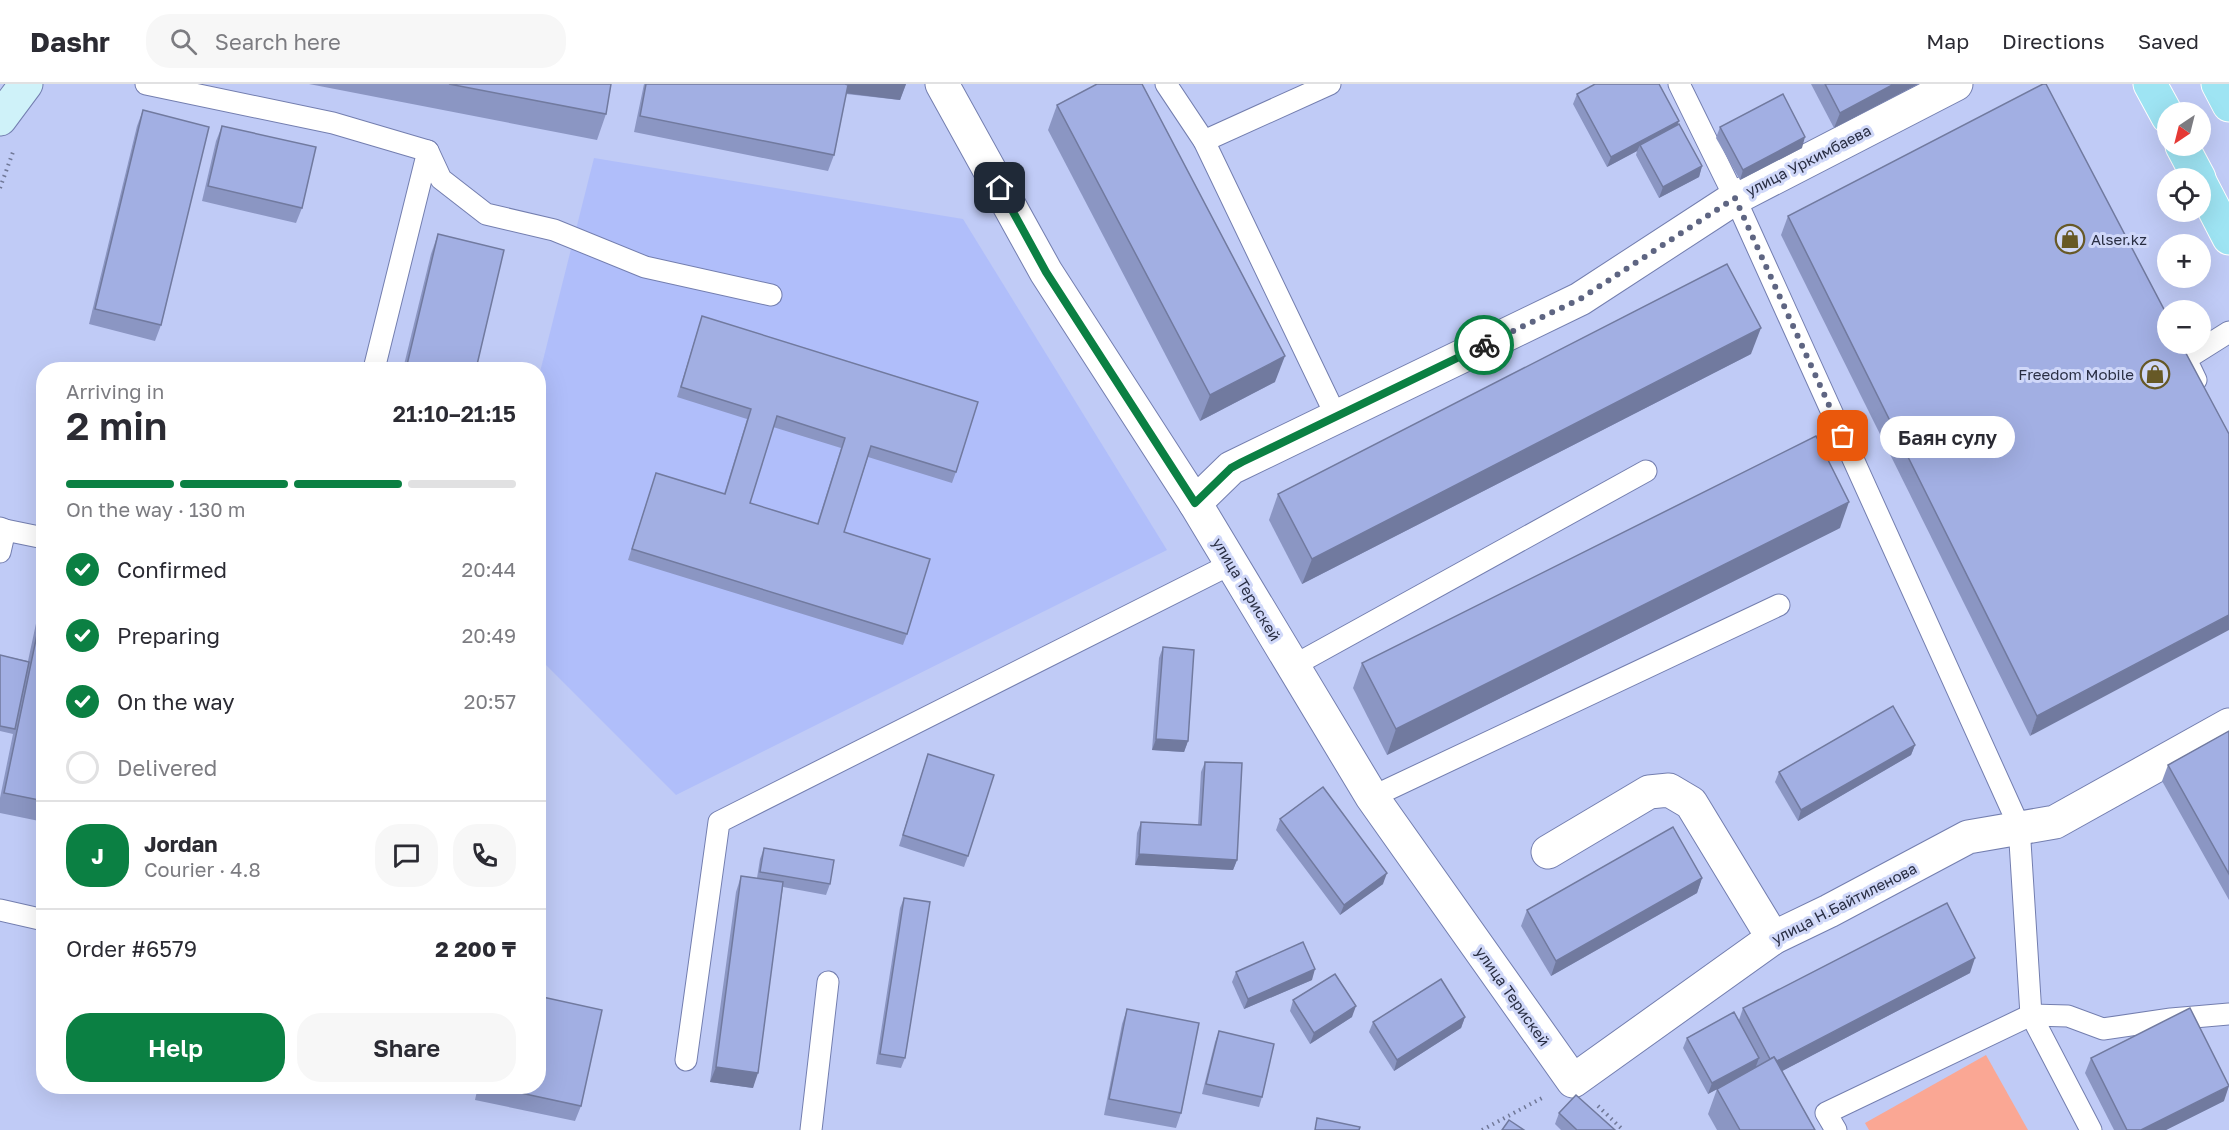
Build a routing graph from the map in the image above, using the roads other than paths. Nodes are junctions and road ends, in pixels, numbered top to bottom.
1 (26, 84) edge
2 (146, 84) edge
3 (942, 84) edge
4 (1166, 84) edge
5 (1330, 84) edge
6 (1679, 84) edge
7 (1956, 84) edge
8 (2150, 84) edge
9 (2218, 84) edge
10 (2160, 102) edge
11 (2229, 105) edge
12 (0, 119) edge
13 (1204, 141) junction
14 (428, 151) junction
15 (1735, 198) junction
16 (2211, 202) edge
17 (2229, 238) edge
18 (771, 295) dead end
19 (2229, 332) edge
20 (2211, 339) edge
21 (2184, 354) edge
22 (376, 362) edge
23 (2207, 401) edge
24 (1336, 416) junction
25 (1646, 471) dead end
26 (1195, 503) junction
27 (3, 529) edge
28 (36, 536) edge
29 (0, 552) edge
30 (1232, 564) junction
31 (1779, 605) dead end
32 (1293, 666) junction
33 (2229, 725) edge
34 (1372, 797) junction
35 (2019, 826) junction
36 (1548, 852) dead end
37 (0, 910) edge
38 (36, 918) edge
39 (1773, 938) junction
40 (828, 982) dead end
41 (2229, 1014) edge
42 (2031, 1015) junction
43 (686, 1060) dead end
44 (1573, 1081) joint
45 (811, 1130) edge
46 (1836, 1130) edge
47 (2091, 1130) edge

1 - 12 main road
2 - 14 lane
3 - 26 street, улица Терискей
4 - 13 lane
5 - 13 lane
6 - 15 lane
7 - 15 street, улица Уркимбаева
8 - 10 main road
9 - 11 main road
13 - 24 lane
14 - 18 lane
14 - 22 lane
15 - 24 street, улица Уркимбаева
15 - 35 lane
16 - 17 main road
19 - 20 lane
21 - 23 lane
24 - 26 street, улица Уркимбаева
25 - 32 lane
26 - 30 street, улица Терискей
27 - 28 lane
27 - 29 lane
30 - 32 street, улица Терискей
30 - 43 lane
31 - 34 lane
32 - 34 street, улица Терискей
33 - 35 street, улица Н.Байтиленова
34 - 44 street, улица Терискей
35 - 39 street, улица Н.Байтиленова
35 - 42 lane
36 - 39 street
37 - 38 lane
39 - 44 street, улица Н.Байтиленова
40 - 45 lane
41 - 42 lane
42 - 46 lane
42 - 47 lane

